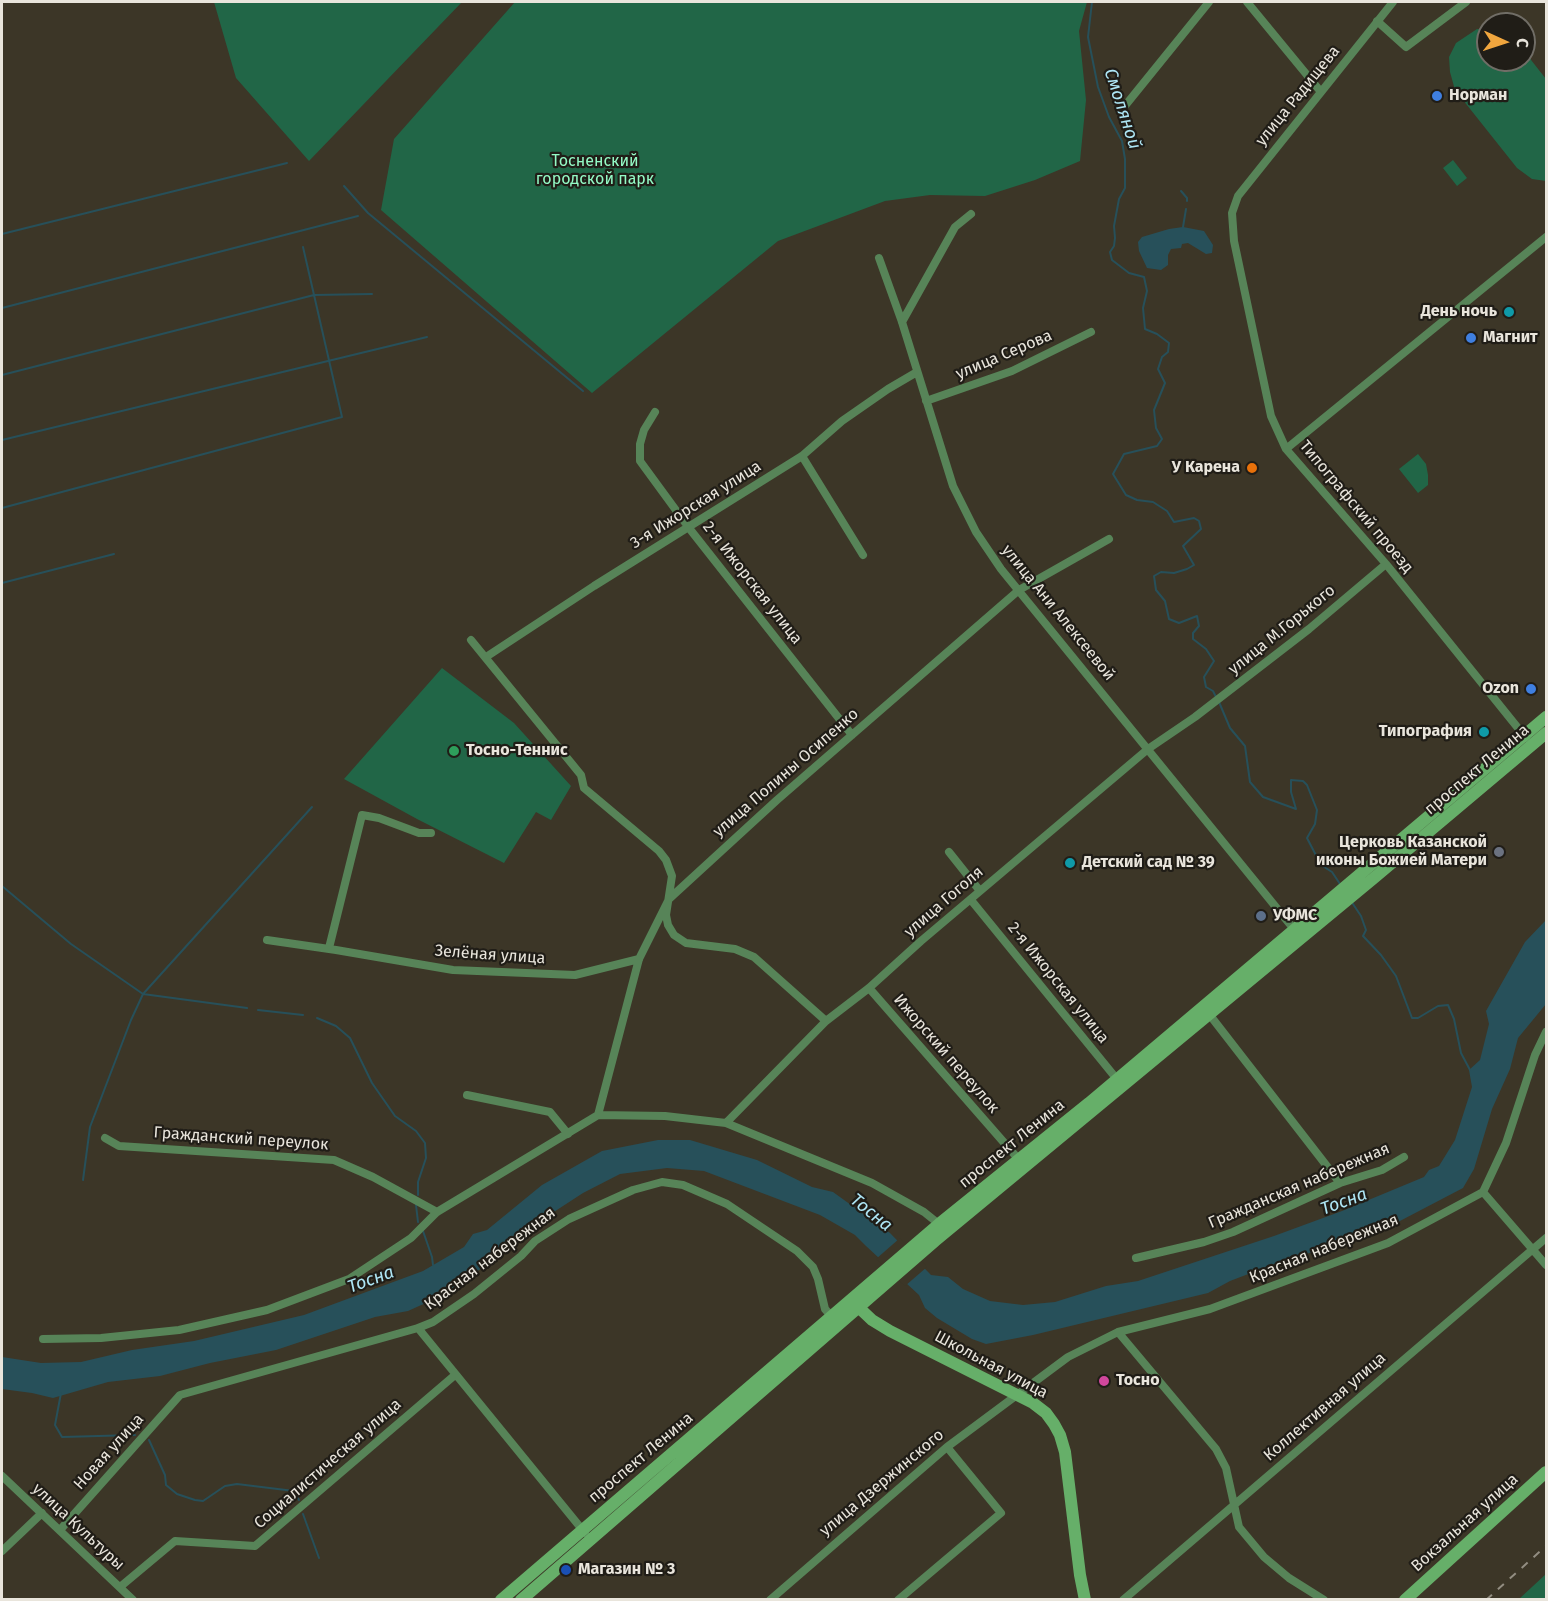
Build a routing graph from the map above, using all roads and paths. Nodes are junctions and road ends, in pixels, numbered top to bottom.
1 (1209, 2) edge
2 (1247, 2) edge
3 (1393, 2) edge
4 (1466, 2) edge
5 (1377, 21) junction
6 (1321, 92) junction
7 (1120, 112) dead end
8 (1232, 213) joint
9 (971, 214) dead end
10 (1546, 237) edge
11 (879, 258) dead end
12 (902, 322) junction
13 (1091, 332) dead end
14 (917, 372) junction
15 (926, 401) junction
16 (655, 412) dead end
17 (1286, 449) junction
18 (802, 456) junction
19 (689, 528) junction
20 (1109, 539) dead end
21 (863, 555) dead end
22 (1386, 564) junction
23 (1019, 590) junction
24 (471, 640) dead end
25 (486, 657) junction
26 (1195, 717) joint
27 (1546, 717) edge
28 (1546, 733) edge
29 (852, 735) junction
30 (1528, 741) junction
31 (1148, 749) junction
32 (431, 833) dead end
33 (950, 852) dead end
34 (980, 891) junction
35 (669, 899) junction
36 (971, 900) junction
37 (1297, 934) junction
38 (267, 940) dead end
39 (329, 948) junction
40 (639, 959) junction
41 (869, 988) junction
42 (1209, 1014) junction
43 (826, 1021) junction
44 (1546, 1032) edge
45 (1119, 1083) junction
46 (467, 1095) dead end
47 (598, 1115) junction
48 (726, 1123) junction
49 (568, 1134) junction
50 (105, 1138) dead end
51 (1404, 1157) dead end
52 (1022, 1163) junction
53 (1340, 1183) junction
54 (1483, 1192) junction
55 (437, 1212) junction
56 (939, 1224) junction
57 (932, 1237) junction
58 (1546, 1238) edge
59 (1534, 1250) junction
60 (1136, 1258) dead end
61 (1546, 1265) edge
62 (855, 1303) junction
63 (832, 1317) junction
64 (418, 1328) junction
65 (1118, 1332) junction
66 (43, 1339) dead end
67 (455, 1375) junction
68 (180, 1395) joint
69 (1017, 1395) junction
70 (947, 1447) junction
71 (1546, 1472) edge
72 (2, 1476) edge
73 (1234, 1505) junction
74 (42, 1513) junction
75 (60, 1530) junction
76 (583, 1530) junction
77 (591, 1540) junction
78 (2, 1551) edge
79 (120, 1587) junction
80 (778, 1591) junction
81 (133, 1599) edge
82 (501, 1599) edge
83 (521, 1599) edge
84 (770, 1599) edge
85 (785, 1599) edge
86 (898, 1599) edge
87 (1085, 1599) edge
88 (1123, 1599) edge
89 (1324, 1599) edge
90 (1405, 1599) edge

1 - 7 street
2 - 6 street
3 - 5 street, улица Радищева
4 - 5 street
5 - 6 street, улица Радищева
6 - 8 street, улица Радищева
8 - 17 street, Типографский проезд
9 - 12 street
10 - 17 street
11 - 12 street, улица Ани Алексеевой
12 - 14 street, улица Ани Алексеевой
13 - 15 street, улица Серова
14 - 15 street, улица Ани Алексеевой
14 - 18 street, 3-я Ижорская улица
15 - 23 street, улица Ани Алексеевой
16 - 19 street, 2-я Ижорская улица
17 - 22 street, Типографский проезд
18 - 19 street, 3-я Ижорская улица
18 - 21 street
19 - 25 street, 3-я Ижорская улица
19 - 29 street, 2-я Ижорская улица
20 - 23 street, улица Полины Осипенко
22 - 26 street, улица М.Горького
22 - 30 street, Типографский проезд
23 - 29 street, улица Полины Осипенко
23 - 31 street, улица Ани Алексеевой
24 - 25 street
25 - 35 street
26 - 31 street, улица Гоголя
27 - 30 main road, проспект Ленина
28 - 30 main road, проспект Ленина
29 - 35 street, улица Полины Осипенко
30 - 37 main road, проспект Ленина
31 - 34 street, улица Гоголя
31 - 37 street, улица Ани Алексеевой
32 - 39 street
33 - 34 street
34 - 36 street, улица Гоголя
35 - 40 street, улица Полины Осипенко
35 - 43 street
36 - 41 street, улица Гоголя
36 - 45 street, 2-я Ижорская улица
37 - 42 main road, проспект Ленина
37 - 45 main road, проспект Ленина
38 - 39 street, Зелёная улица
39 - 40 street, Зелёная улица
40 - 47 street, улица Полины Осипенко
41 - 43 street, улица Гоголя
41 - 52 street, Ижорский переулок
42 - 45 main road, проспект Ленина
42 - 53 street
43 - 48 street, улица Гоголя
44 - 54 street
45 - 52 main road, проспект Ленина
46 - 49 street
47 - 48 street
47 - 49 street
48 - 56 street
49 - 55 street
50 - 55 street, Гражданский переулок
51 - 53 street, Гражданская набережная
52 - 56 main road, проспект Ленина
52 - 57 main road, проспект Ленина
53 - 60 street, Гражданская набережная
54 - 59 street
54 - 65 street, Красная набережная
55 - 66 street
56 - 57 main road, проспект Ленина
57 - 62 main road, проспект Ленина
58 - 59 street, Коллективная улица
59 - 61 street
59 - 73 street, Коллективная улица
62 - 63 main road, проспект Ленина
62 - 69 main road, Школьная улица
62 - 77 main road, проспект Ленина
63 - 64 street, Красная набережная
63 - 76 main road, проспект Ленина
64 - 67 street
64 - 68 street, Красная набережная
65 - 69 street, Красная набережная
65 - 73 street
67 - 76 street
67 - 79 street, Социалистическая улица
68 - 75 street, Новая улица
69 - 70 street, улица Дзержинского
69 - 87 main road, Школьная улица
70 - 80 street, улица Дзержинского
70 - 86 street
71 - 90 main road, Вокзальная улица
72 - 74 street, улица Культуры
73 - 88 street, Коллективная улица
73 - 89 street
74 - 75 street, улица Культуры
74 - 78 street
75 - 79 street, улица Культуры
76 - 77 street
76 - 82 main road, проспект Ленина
77 - 83 main road, проспект Ленина
79 - 81 street, улица Культуры
80 - 84 street, улица Дзержинского
80 - 85 street

